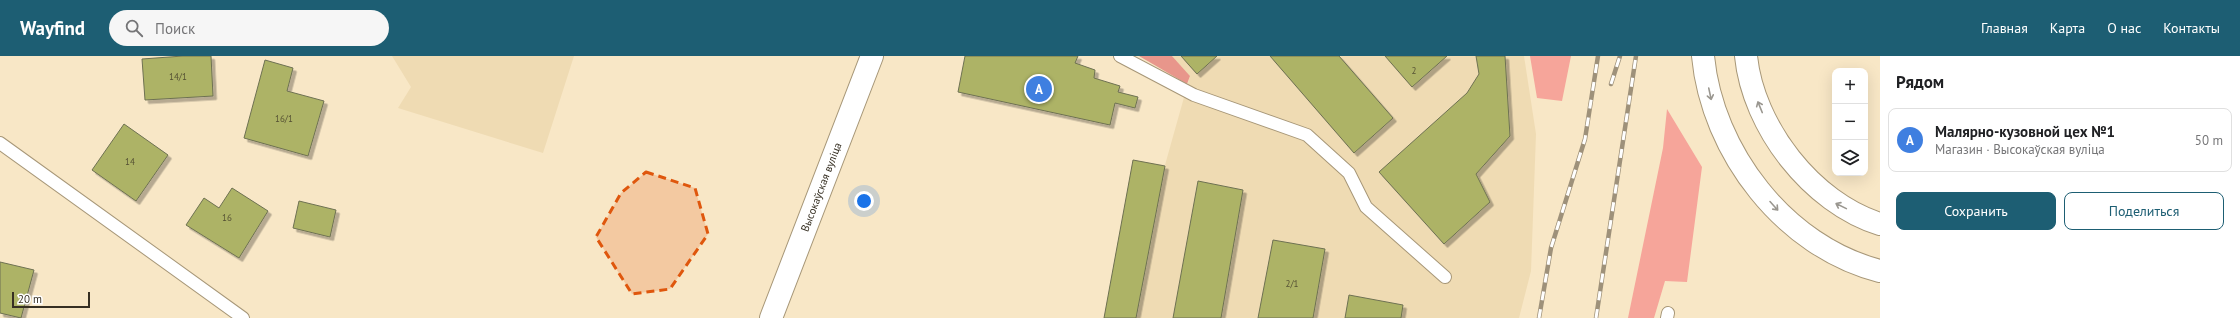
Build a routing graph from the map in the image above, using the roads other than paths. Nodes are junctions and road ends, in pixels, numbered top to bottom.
1 (872, 56) edge
2 (1120, 56) edge
3 (1703, 56) edge
4 (1746, 56) edge
5 (0, 143) edge
6 (1878, 224) edge
7 (1874, 270) edge
8 (1445, 277) dead end
9 (243, 318) edge
10 (771, 318) edge

1 - 10 main road, Высокаўская вуліца
2 - 8 lane
3 -> 7 main road
6 -> 4 main road
5 - 9 lane

